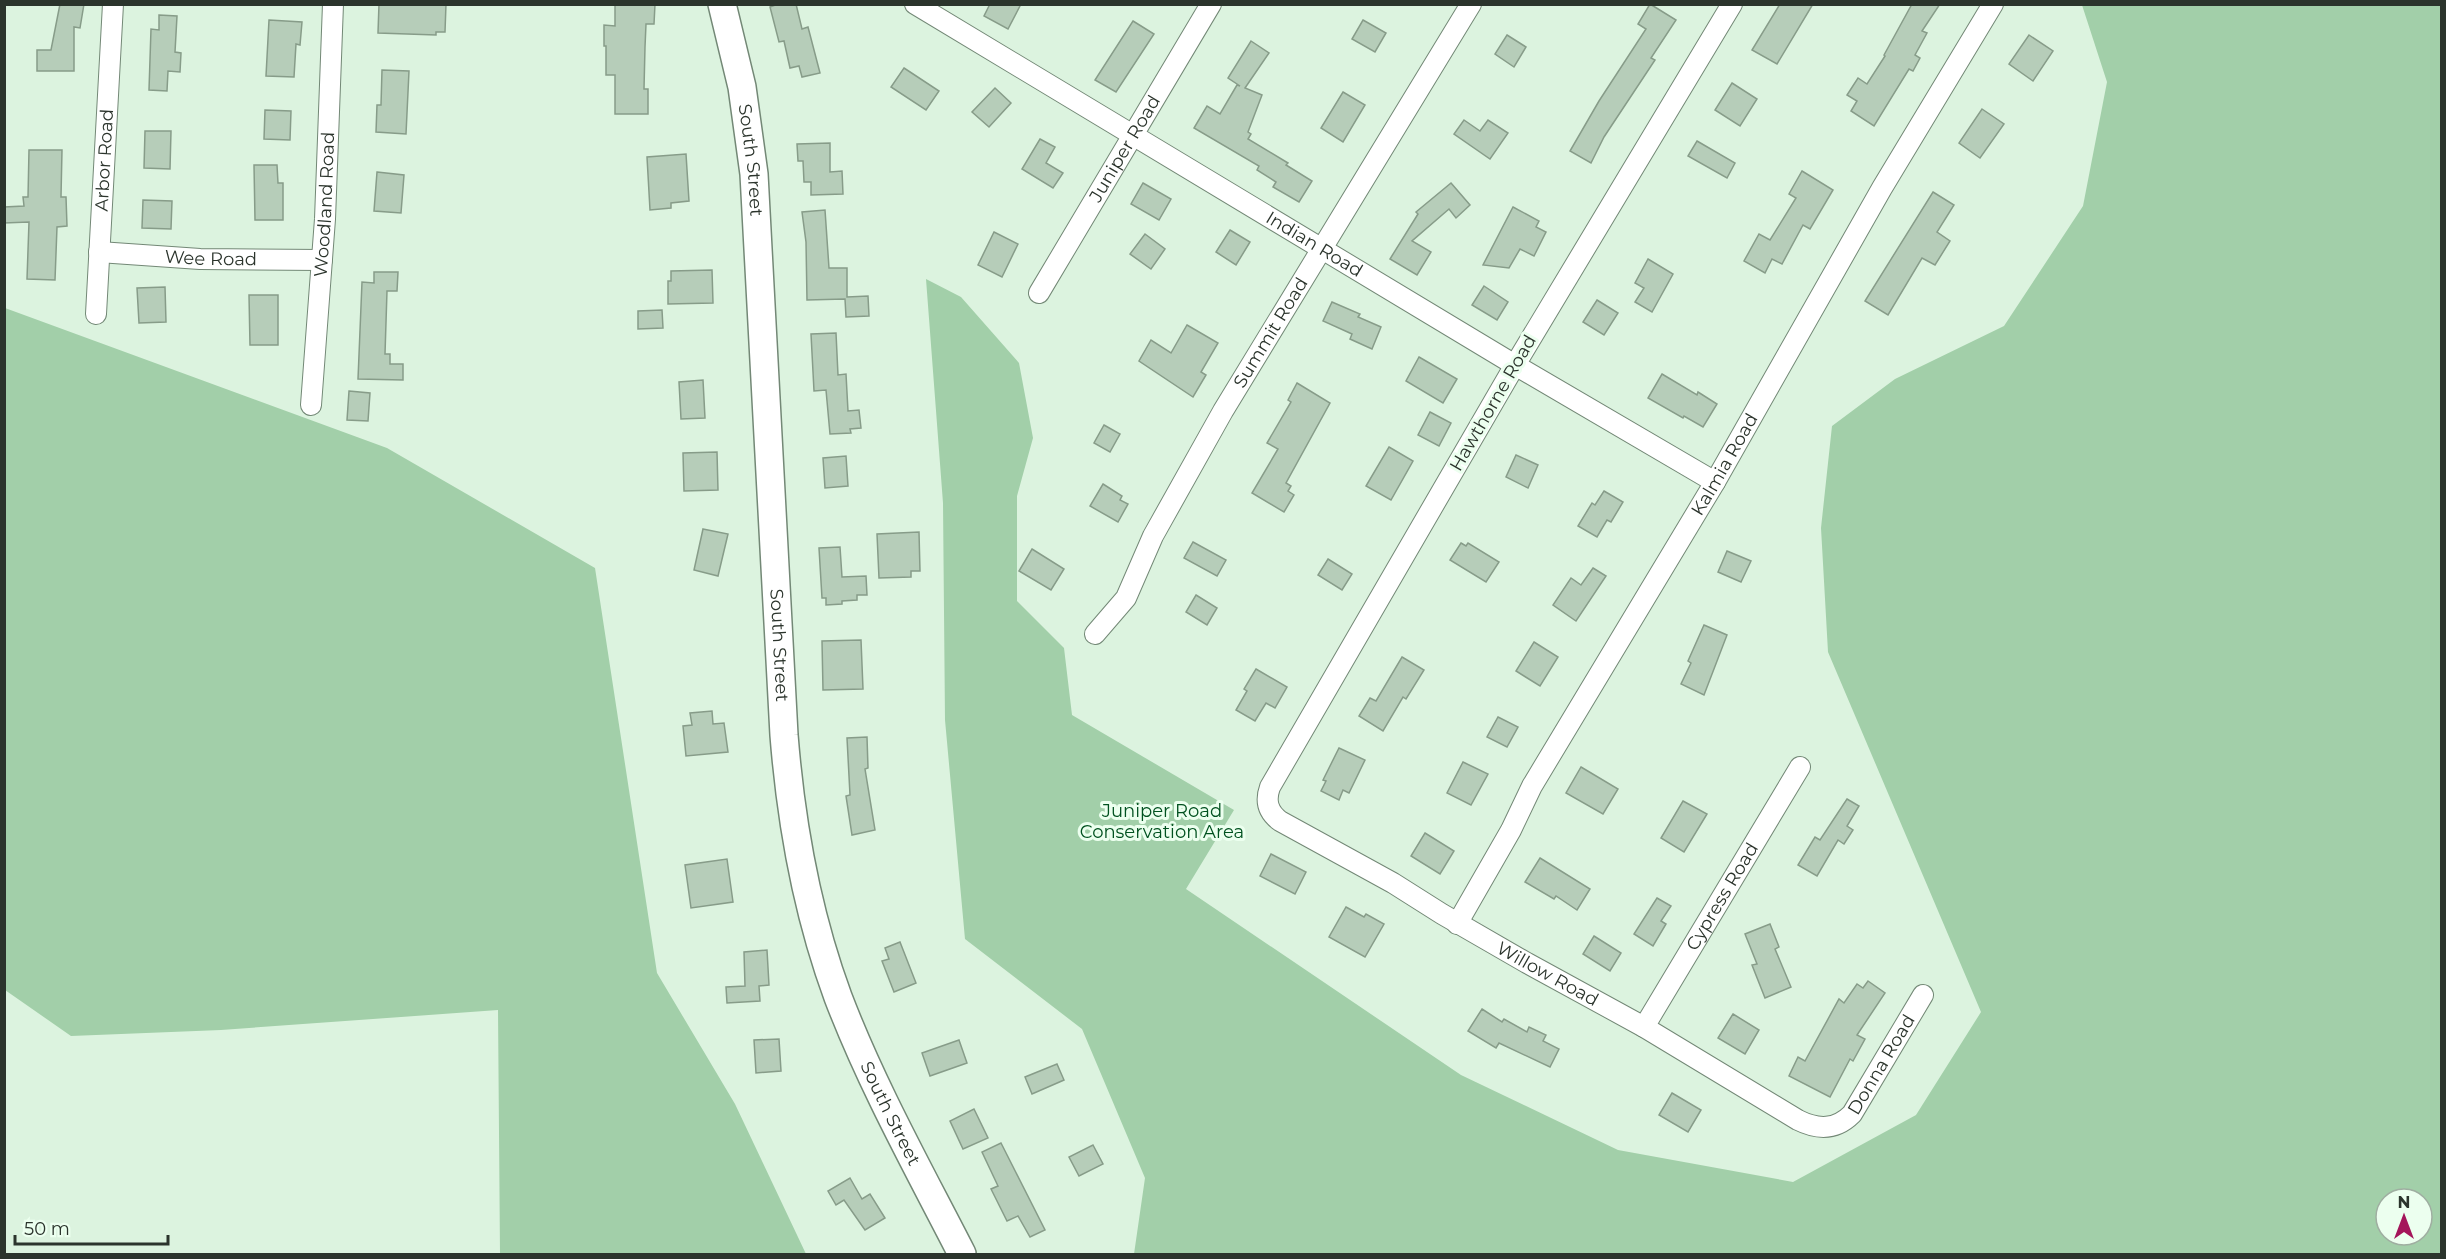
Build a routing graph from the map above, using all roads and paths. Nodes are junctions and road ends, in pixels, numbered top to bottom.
1 (113, 4) edge
2 (333, 4) edge
3 (723, 4) edge
4 (915, 4) edge
5 (1211, 4) edge
6 (1472, 4) edge
7 (1732, 4) edge
8 (1993, 4) edge
9 (944, 12) edge
10 (1132, 136) junction
11 (1323, 250) junction
12 (99, 252) junction
13 (322, 260) junction
14 (1039, 294) dead end
15 (96, 314) dead end
16 (1515, 365) junction
17 (311, 405) dead end
18 (1715, 482) junction
19 (1095, 634) dead end
20 (1800, 767) dead end
21 (1269, 807) joint
22 (1457, 924) junction
23 (1923, 995) dead end
24 (1644, 1027) junction
25 (1833, 1127) joint
26 (962, 1254) edge

1 - 12 street, Arbor Road
2 - 13 street, Woodland Road
3 - 26 main road, South Street
4 - 9 street, Indian Road
5 - 10 street, Juniper Road
6 - 11 street, Summit Road
7 - 16 street, Hawthorne Road
8 - 18 street, Kalmia Road
9 - 10 street, Indian Road
10 - 11 street, Indian Road
10 - 14 street, Juniper Road
11 - 16 street, Indian Road
11 - 19 street, Summit Road
12 - 13 street, Wee Road
12 - 15 street, Arbor Road
13 - 17 street, Woodland Road
16 - 18 street, Indian Road
16 - 21 street, Hawthorne Road
18 - 22 street, Kalmia Road
20 - 24 street, Cypress Road
21 - 22 street, Willow Road
22 - 24 street, Willow Road
23 - 25 street, Donna Road
24 - 25 street, Willow Road

